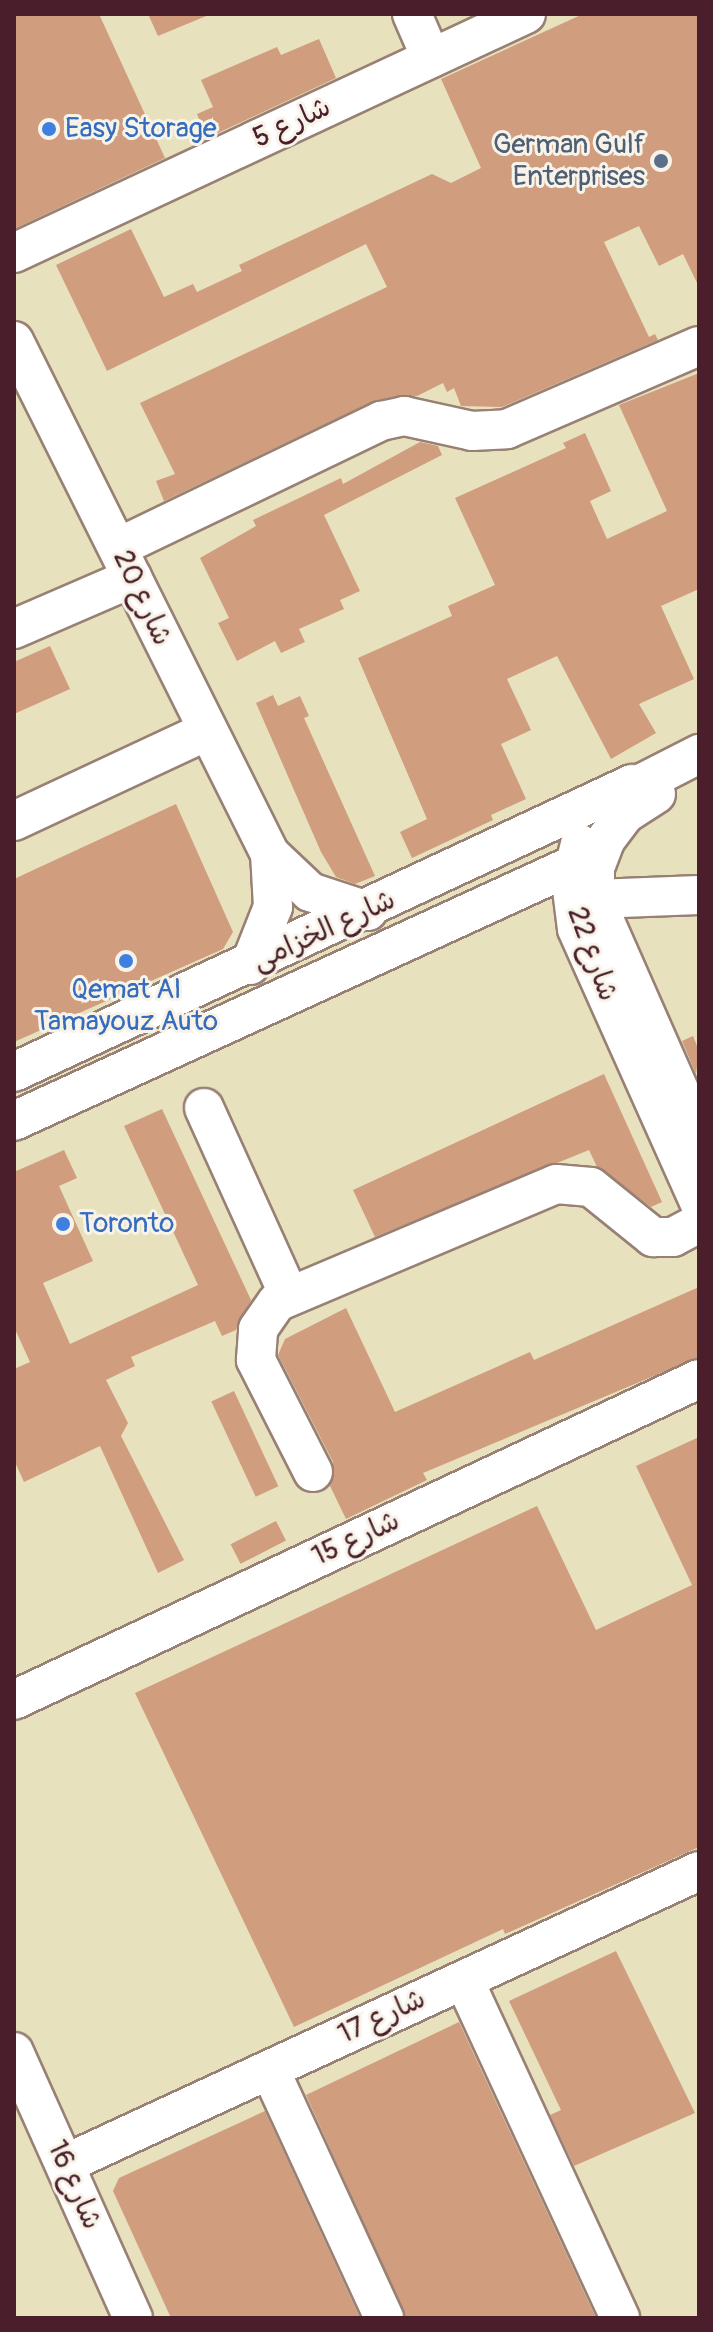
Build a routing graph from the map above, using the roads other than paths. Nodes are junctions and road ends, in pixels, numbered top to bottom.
1 (412, 14) edge
2 (526, 14) edge
3 (431, 58) junction
4 (14, 253) edge
5 (14, 341) edge
6 (699, 346) edge
7 (125, 562) junction
8 (14, 629) edge
9 (205, 732) junction
10 (699, 754) edge
11 (699, 774) edge
12 (632, 784) junction
13 (14, 821) edge
14 (270, 854) junction
15 (586, 859) junction
16 (699, 895) edge
17 (595, 899) junction
18 (368, 911) junction
19 (250, 965) junction
20 (14, 1072) edge
21 (204, 1108) dead end
22 (14, 1121) edge
23 (699, 1135) edge
24 (699, 1202) edge
25 (699, 1223) edge
26 (289, 1295) junction
27 (699, 1379) edge
28 (313, 1472) dead end
29 (14, 1700) edge
30 (699, 1871) edge
31 (464, 1980) junction
32 (14, 2052) edge
33 (270, 2070) junction
34 (27, 2115) edge
35 (65, 2164) junction
36 (133, 2318) edge
37 (384, 2318) edge
38 (620, 2318) edge

1 - 3 street
2 - 3 street, شارع 5
3 - 4 street, شارع 5
5 - 7 street, شارع 20
6 - 7 street
7 - 8 street
7 - 9 street, شارع 20
9 - 13 street
9 - 14 street, شارع 20
10 - 12 street, شارع 22
11 - 15 street, شارع 22
12 - 15 street, شارع 22
12 - 18 street, شارع الخزامى
14 - 18 street, شارع 20
14 - 19 street, شارع 20
15 - 17 street, شارع 22
15 - 22 street, شارع الخزامى
15 - 24 street, شارع 22
16 - 17 street
17 - 23 street, شارع 22
18 - 19 street, شارع الخزامى
19 - 20 street, شارع الخزامى
21 - 26 street
25 - 26 street
26 - 28 street
27 - 29 street, شارع 15
30 - 31 street, شارع 17
31 - 33 street, شارع 17
31 - 38 street
32 - 34 street, شارع 16
33 - 35 street, شارع 17
33 - 37 street
34 - 35 street, شارع 16
35 - 36 street, شارع 16

